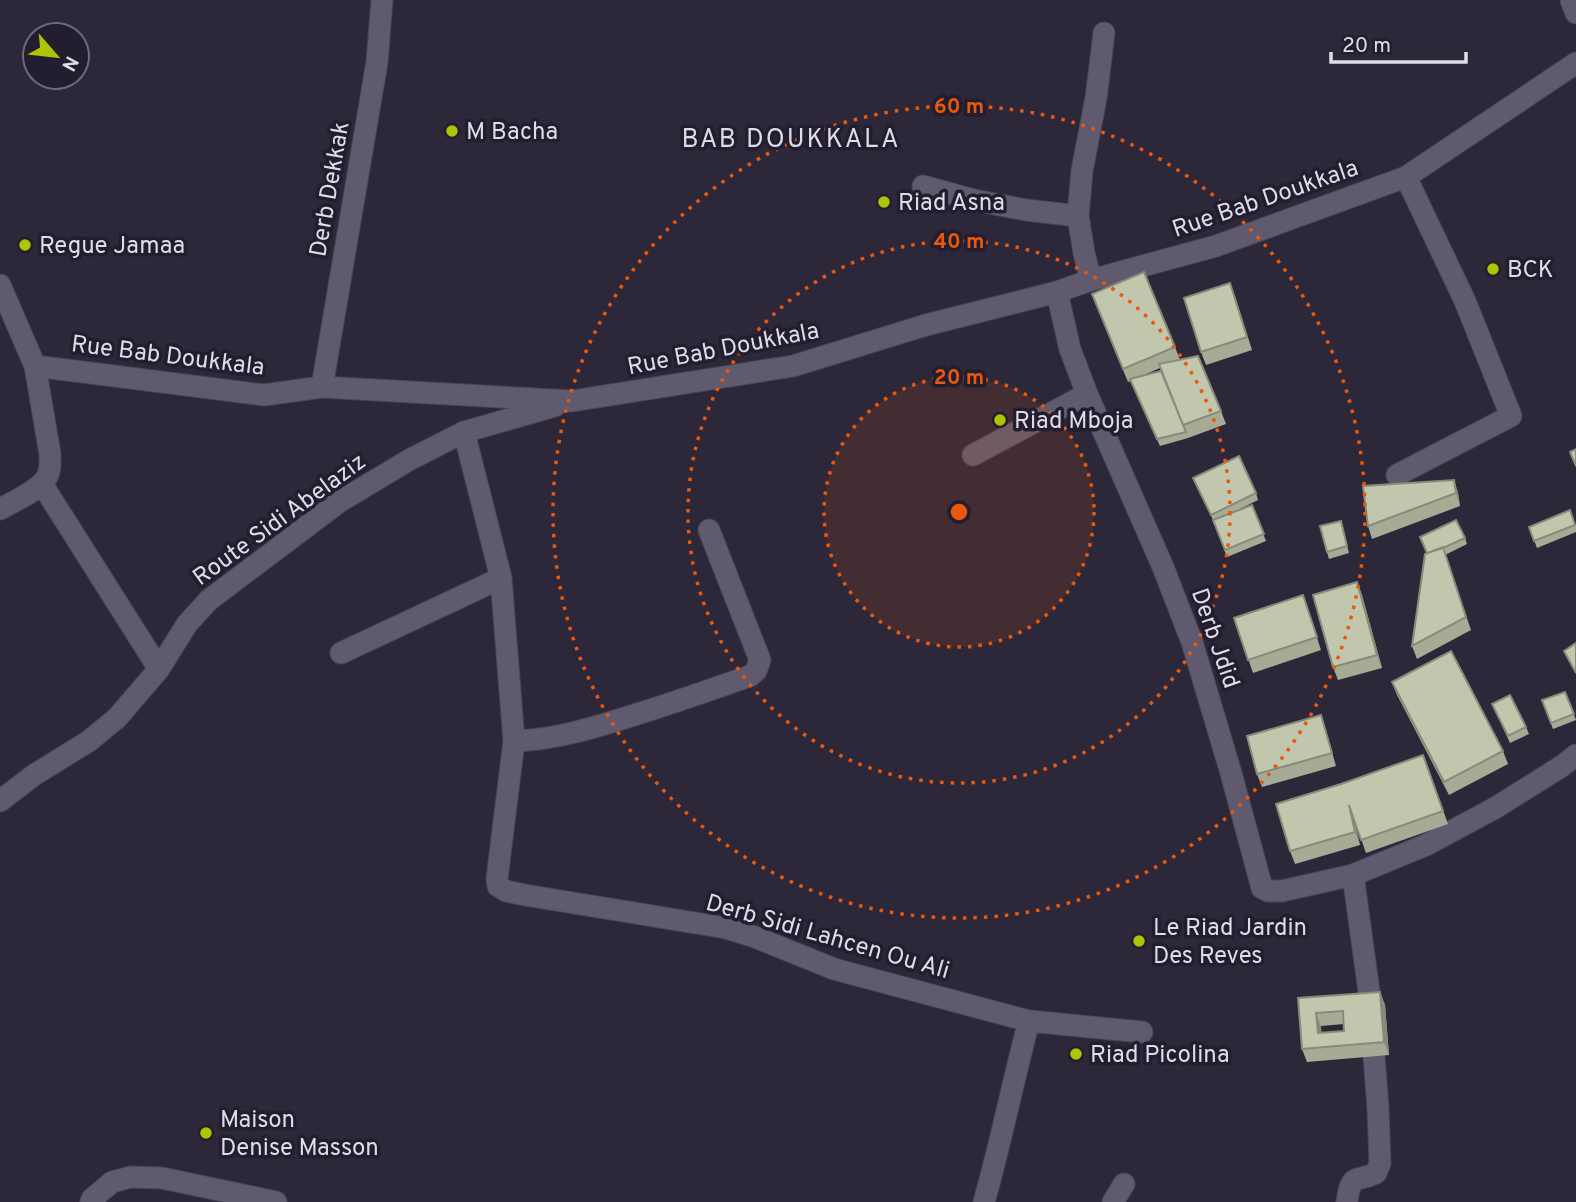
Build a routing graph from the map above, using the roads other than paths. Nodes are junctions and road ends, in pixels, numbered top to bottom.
1 (382, 0) edge
2 (1571, 0) edge
3 (1576, 13) edge
4 (1104, 33) dead end
5 (1576, 62) edge
6 (1406, 177) junction
7 (923, 186) dead end
8 (1078, 216) junction
9 (1091, 280) junction
10 (0, 285) edge
11 (1057, 292) junction
12 (35, 366) junction
13 (322, 387) junction
14 (1087, 394) junction
15 (572, 401) junction
16 (464, 432) junction
17 (973, 455) dead end
18 (1397, 475) dead end
19 (42, 484) junction
20 (0, 509) edge
21 (709, 530) dead end
22 (501, 578) junction
23 (341, 653) dead end
24 (159, 668) junction
25 (514, 741) junction
26 (1576, 755) edge
27 (0, 801) edge
28 (1353, 875) junction
29 (1371, 1006) edge
30 (1029, 1021) junction
31 (1142, 1032) dead end
32 (1374, 1056) edge
33 (91, 1202) edge
34 (276, 1202) edge
35 (984, 1202) edge
36 (1347, 1202) edge

1 - 13 street, Derb Dekkak
2 - 3 street
4 - 8 street
5 - 6 street, Rue Bab Doukkala
6 - 9 street, Rue Bab Doukkala
6 - 18 street
7 - 8 street
8 - 9 street
9 - 11 street, Rue Bab Doukkala
10 - 12 street, Rue Bab Doukkala
11 - 14 street, Derb Jdid
11 - 15 street, Rue Bab Doukkala
12 - 13 street, Rue Bab Doukkala
12 - 19 street
13 - 15 street, Rue Bab Doukkala
14 - 17 street
14 - 28 street, Derb Jdid
15 - 16 street, Route Sidi Abelaziz
16 - 22 street, Derb Sidi Lahcen Ou Ali
16 - 24 street, Route Sidi Abelaziz
19 - 20 street
19 - 24 street
21 - 25 street
22 - 23 street
22 - 25 street, Derb Sidi Lahcen Ou Ali
24 - 27 street, Route Sidi Abelaziz
25 - 30 street, Derb Sidi Lahcen Ou Ali
26 - 28 street
28 - 29 street
30 - 31 street, Derb Sidi Lahcen Ou Ali
30 - 35 street
32 - 36 street
33 - 34 street

